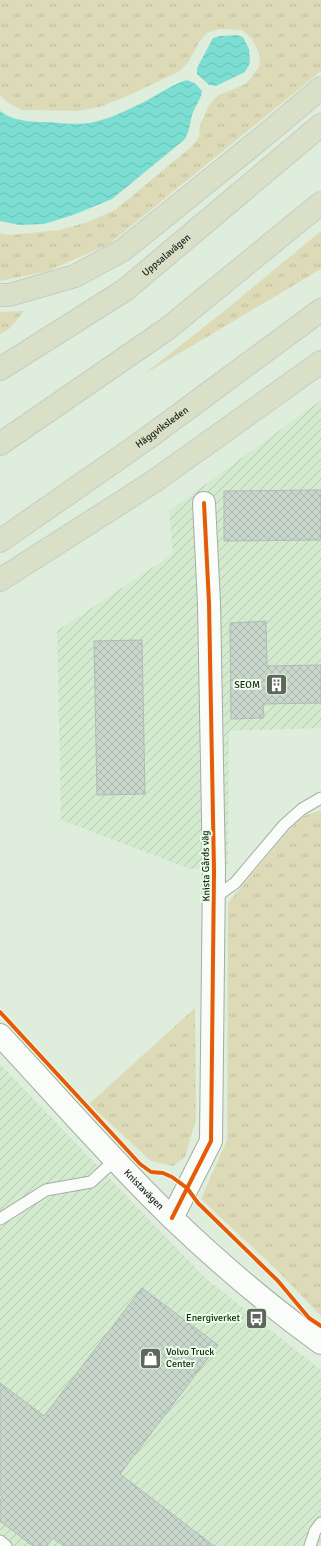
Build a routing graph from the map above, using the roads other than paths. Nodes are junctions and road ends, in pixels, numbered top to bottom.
1 (321, 88) edge
2 (321, 125) edge
3 (321, 203) edge
4 (0, 295) edge
5 (321, 310) edge
6 (321, 362) edge
7 (0, 369) edge
8 (0, 444) edge
9 (204, 503) dead end
10 (0, 541) edge
11 (0, 580) edge
12 (321, 798) edge
13 (214, 898) junction
14 (0, 1035) edge
15 (116, 1160) junction
16 (172, 1218) junction
17 (0, 1219) edge
18 (321, 1343) edge
19 (321, 1523) edge
20 (0, 1541) edge
21 (6, 1546) edge
22 (310, 1546) edge

1 - 4 highway
2 - 7 highway, Uppsalavägen
3 - 8 highway
5 - 10 highway, Häggviksleden
6 - 11 highway
9 - 13 street, Knista Gårds väg
12 - 13 lane, Knista Gårds väg
13 - 16 street, Knista Gårds väg
14 - 15 street, Knistavägen
15 - 16 street, Knistavägen
15 - 17 lane
16 - 18 street, Knistavägen
19 - 22 lane
20 - 21 lane

